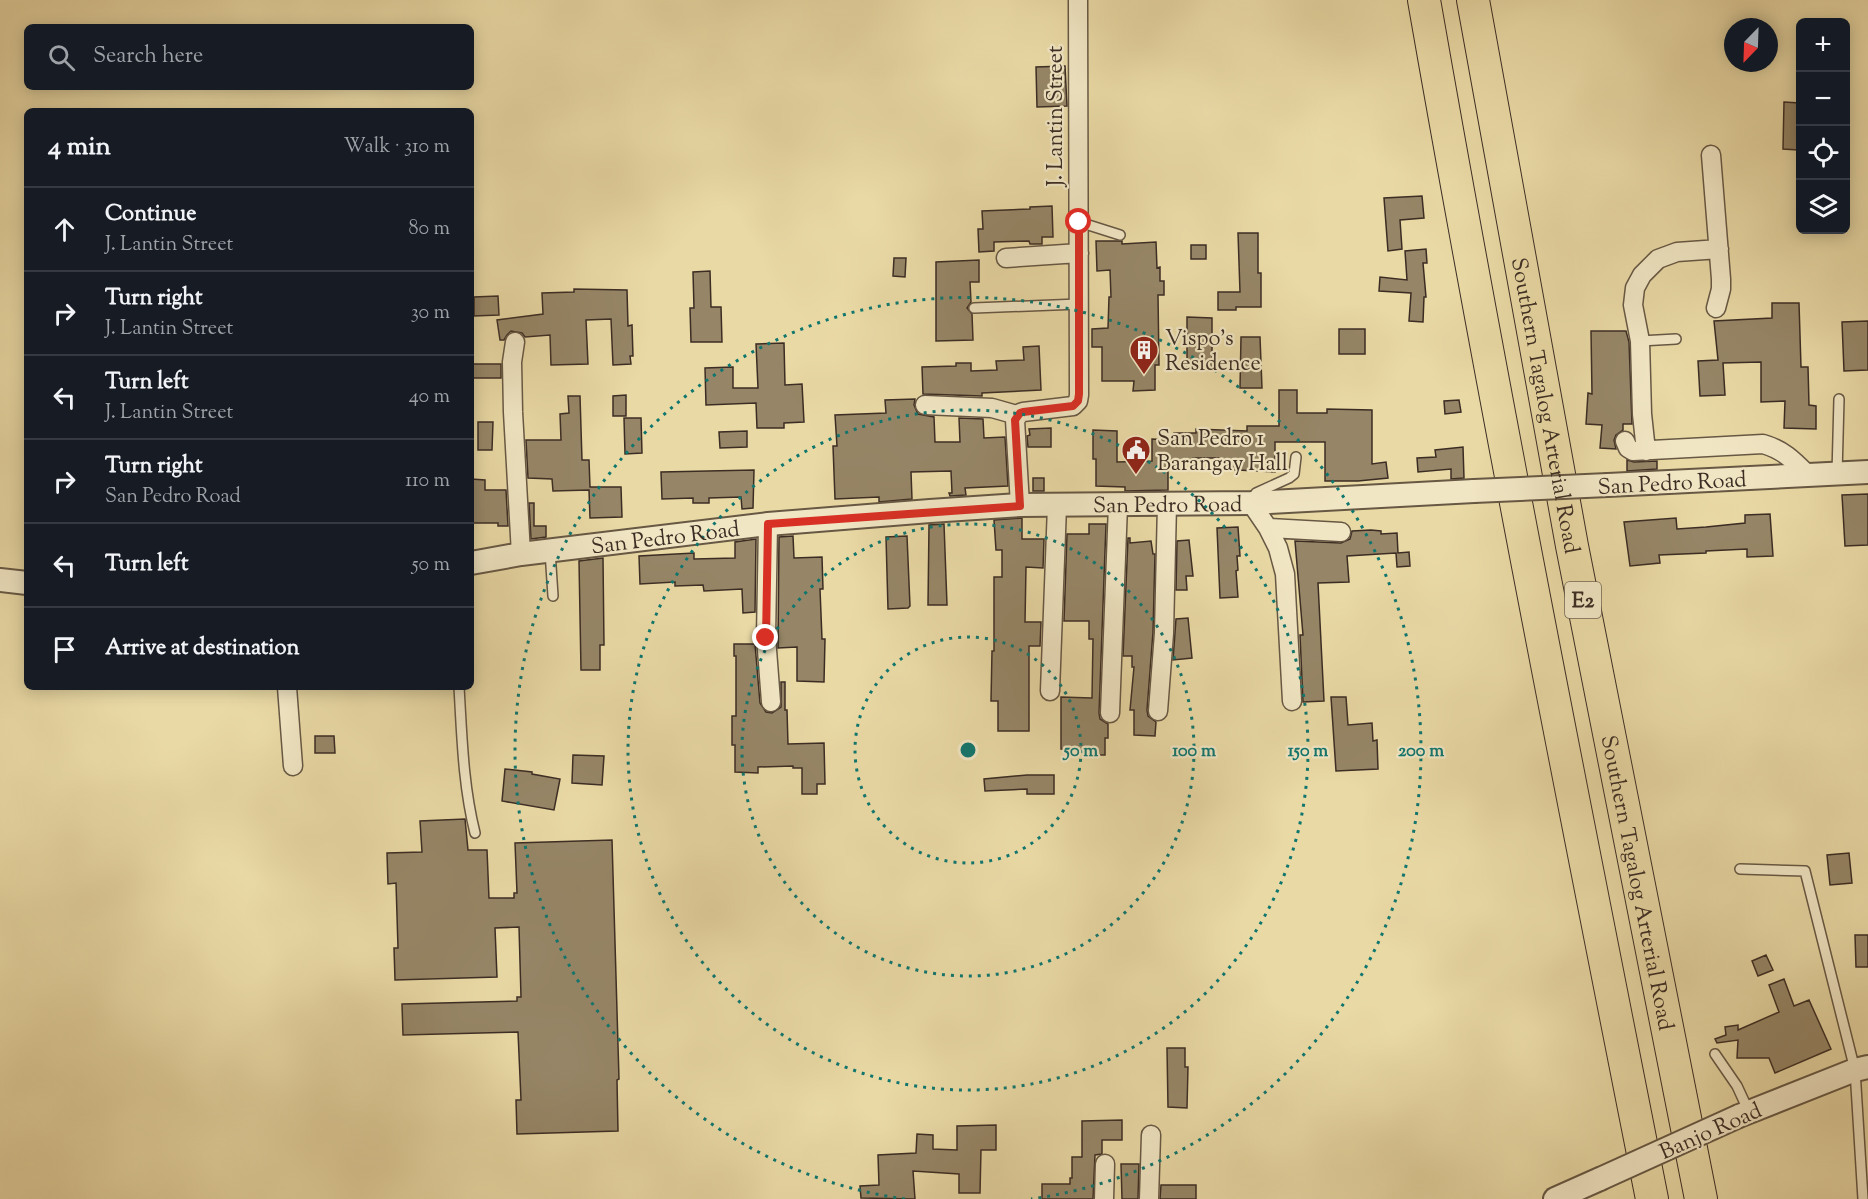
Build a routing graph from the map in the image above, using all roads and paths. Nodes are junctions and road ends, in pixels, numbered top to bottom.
1 (1078, 0) edge
2 (1424, 0) edge
3 (1473, 0) edge
4 (1711, 155) dead end
5 (1079, 222) junction
6 (1120, 235) dead end
7 (1719, 249) junction
8 (1079, 253) junction
9 (1006, 258) dead end
10 (1079, 304) junction
11 (974, 308) dead end
12 (1716, 308) dead end
13 (1676, 339) dead end
14 (1640, 341) junction
15 (514, 342) dead end
16 (1839, 399) dead end
17 (925, 405) dead end
18 (1017, 415) junction
19 (1625, 441) dead end
20 (1646, 451) junction
21 (1296, 456) dead end
22 (1868, 472) edge
23 (1837, 474) junction
24 (1809, 476) junction
25 (1251, 503) junction
26 (1167, 504) junction
27 (1118, 505) junction
28 (1020, 506) junction
29 (1057, 506) junction
30 (768, 524) junction
31 (1268, 528) junction
32 (1341, 532) dead end
33 (550, 551) junction
34 (521, 554) junction
35 (474, 562) edge
36 (0, 580) edge
37 (24, 583) edge
38 (552, 596) dead end
39 (287, 690) edge
40 (459, 690) edge
41 (1050, 691) dead end
42 (1292, 701) dead end
43 (771, 702) dead end
44 (1158, 711) dead end
45 (1110, 713) dead end
46 (293, 766) dead end
47 (475, 833) dead end
48 (1740, 869) dead end
49 (1715, 1054) dead end
50 (1861, 1069) edge
51 (1744, 1114) junction
52 (1151, 1135) dead end
53 (1105, 1164) dead end
54 (1104, 1199) edge
55 (1149, 1199) edge
56 (1555, 1199) edge
57 (1652, 1199) edge
58 (1701, 1199) edge
59 (1863, 1199) edge

1 - 5 street, J. Lantin Street
2 - 57 highway, E2
3 - 58 highway, Southern Tagalog Arterial Road / E2
4 - 7 street
5 - 6 lane
5 - 8 street, J. Lantin Street
7 - 12 street
7 - 14 street
8 - 9 street
8 - 10 street, J. Lantin Street
10 - 11 lane
10 - 18 street, J. Lantin Street
13 - 14 lane
14 - 20 street
15 - 34 street
16 - 23 lane
17 - 18 street
18 - 28 street
19 - 20 street
20 - 24 street
21 - 25 lane
22 - 23 street, San Pedro Road
23 - 24 street, San Pedro Road
24 - 25 street, San Pedro Road, bridge
25 - 26 street, San Pedro Road
25 - 31 street
26 - 27 street, San Pedro Road
26 - 44 street
27 - 29 street, San Pedro Road
27 - 45 street
28 - 29 street, San Pedro Road
28 - 30 street, San Pedro Road
29 - 41 street
30 - 33 street, San Pedro Road
30 - 43 street
31 - 32 street
31 - 42 street
33 - 34 street, San Pedro Road
33 - 38 lane
34 - 35 street, San Pedro Road
36 - 37 street
39 - 46 street
40 - 47 lane
48 - 50 lane
49 - 51 lane
50 - 51 street, Banjo Road
50 - 59 lane
51 - 56 street, Banjo Road, bridge
52 - 55 street
53 - 54 street

